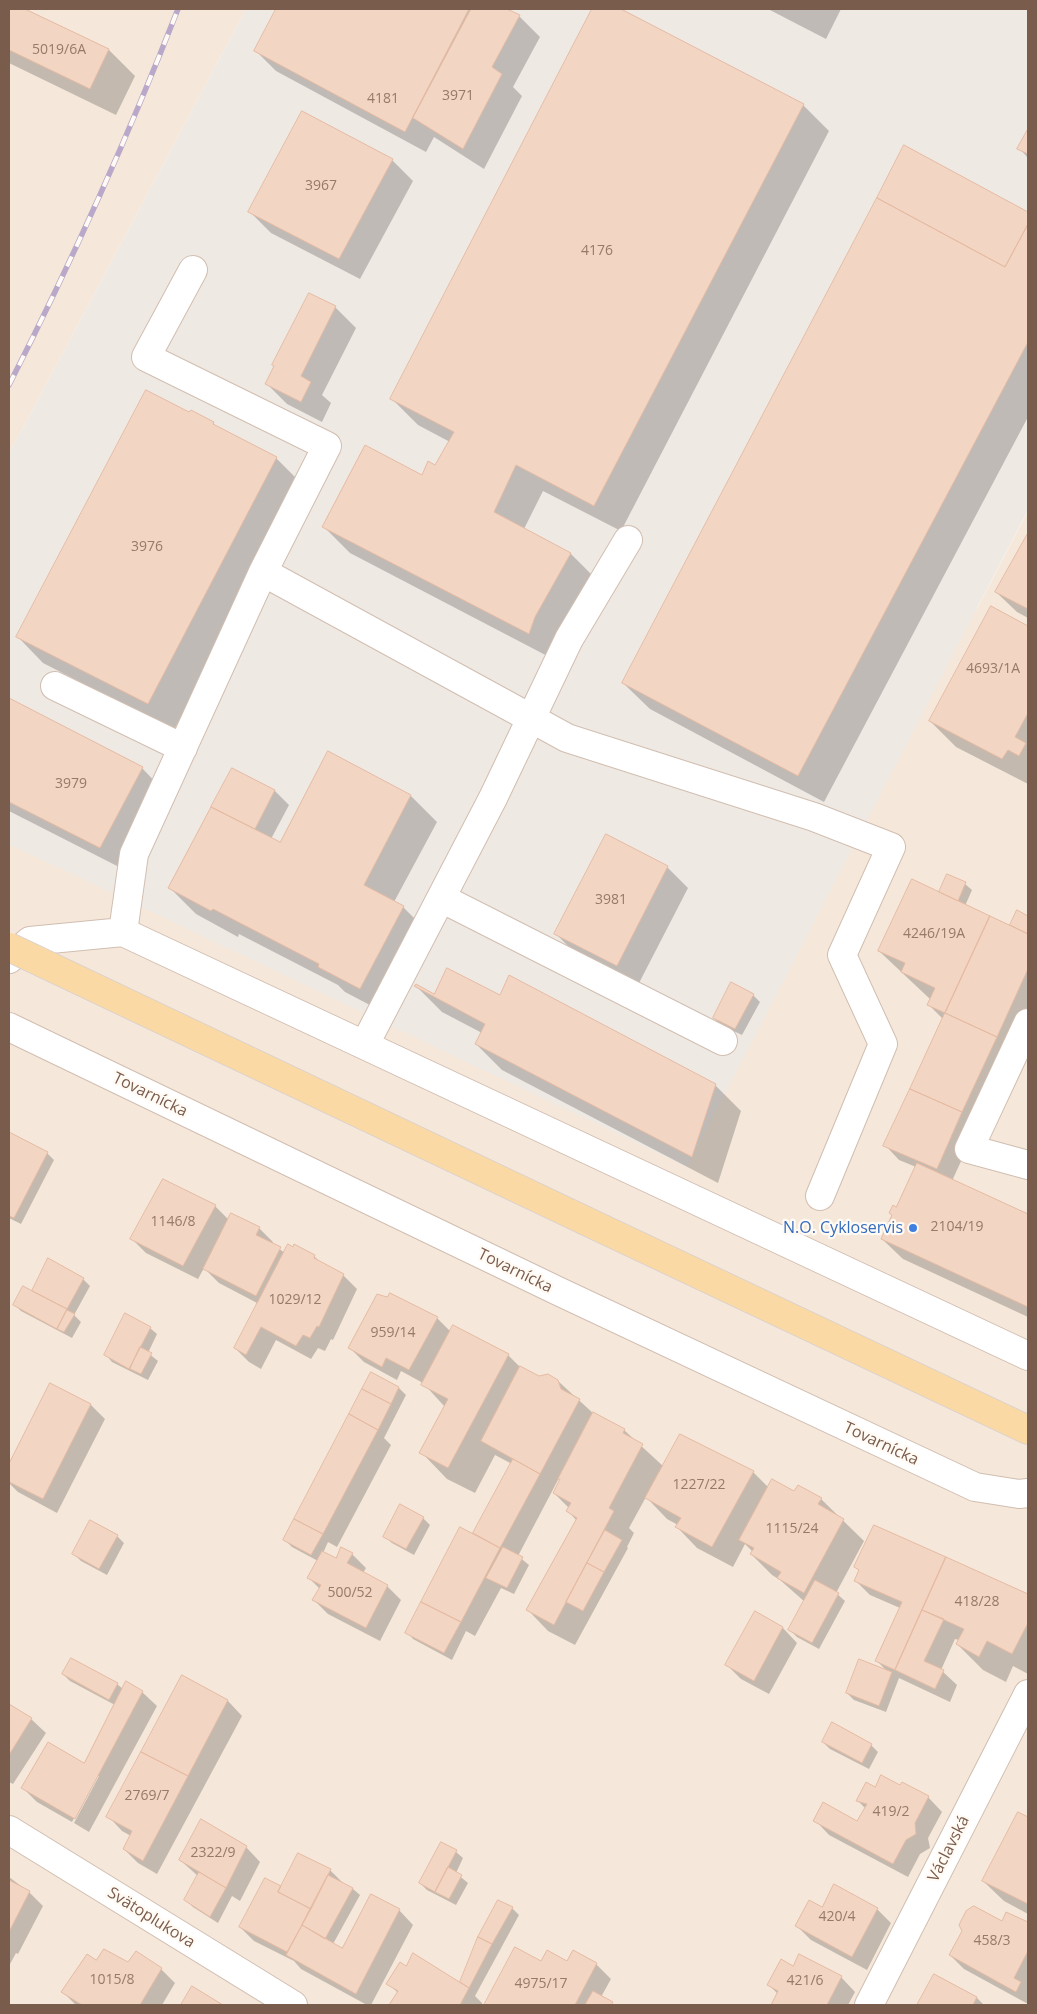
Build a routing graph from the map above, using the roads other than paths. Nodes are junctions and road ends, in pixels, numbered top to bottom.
1 (193, 270) dead end
2 (628, 540) dead end
3 (264, 572) junction
4 (55, 686) dead end
5 (531, 718) junction
6 (183, 748) junction
7 (441, 898) junction
8 (124, 932) junction
9 (9, 948) edge
10 (9, 959) edge
11 (1028, 1023) edge
12 (9, 1027) edge
13 (722, 1041) dead end
14 (365, 1044) junction
15 (1028, 1165) edge
16 (820, 1196) dead end
17 (1028, 1356) edge
18 (1028, 1430) edge
19 (1028, 1493) edge
20 (1028, 1694) edge
21 (9, 1830) edge
22 (294, 2005) edge
23 (869, 2005) edge

1 - 3 street
2 - 5 street
3 - 5 street
3 - 6 street
4 - 6 street
5 - 7 street
5 - 16 street
6 - 8 street
7 - 13 street
7 - 14 street
8 - 10 street
8 - 14 street
9 - 18 main road, bridge
11 - 15 street
12 - 19 street, Tovarnícka
14 - 17 street
20 - 23 street, Václavská
21 - 22 street, Svätoplukova

